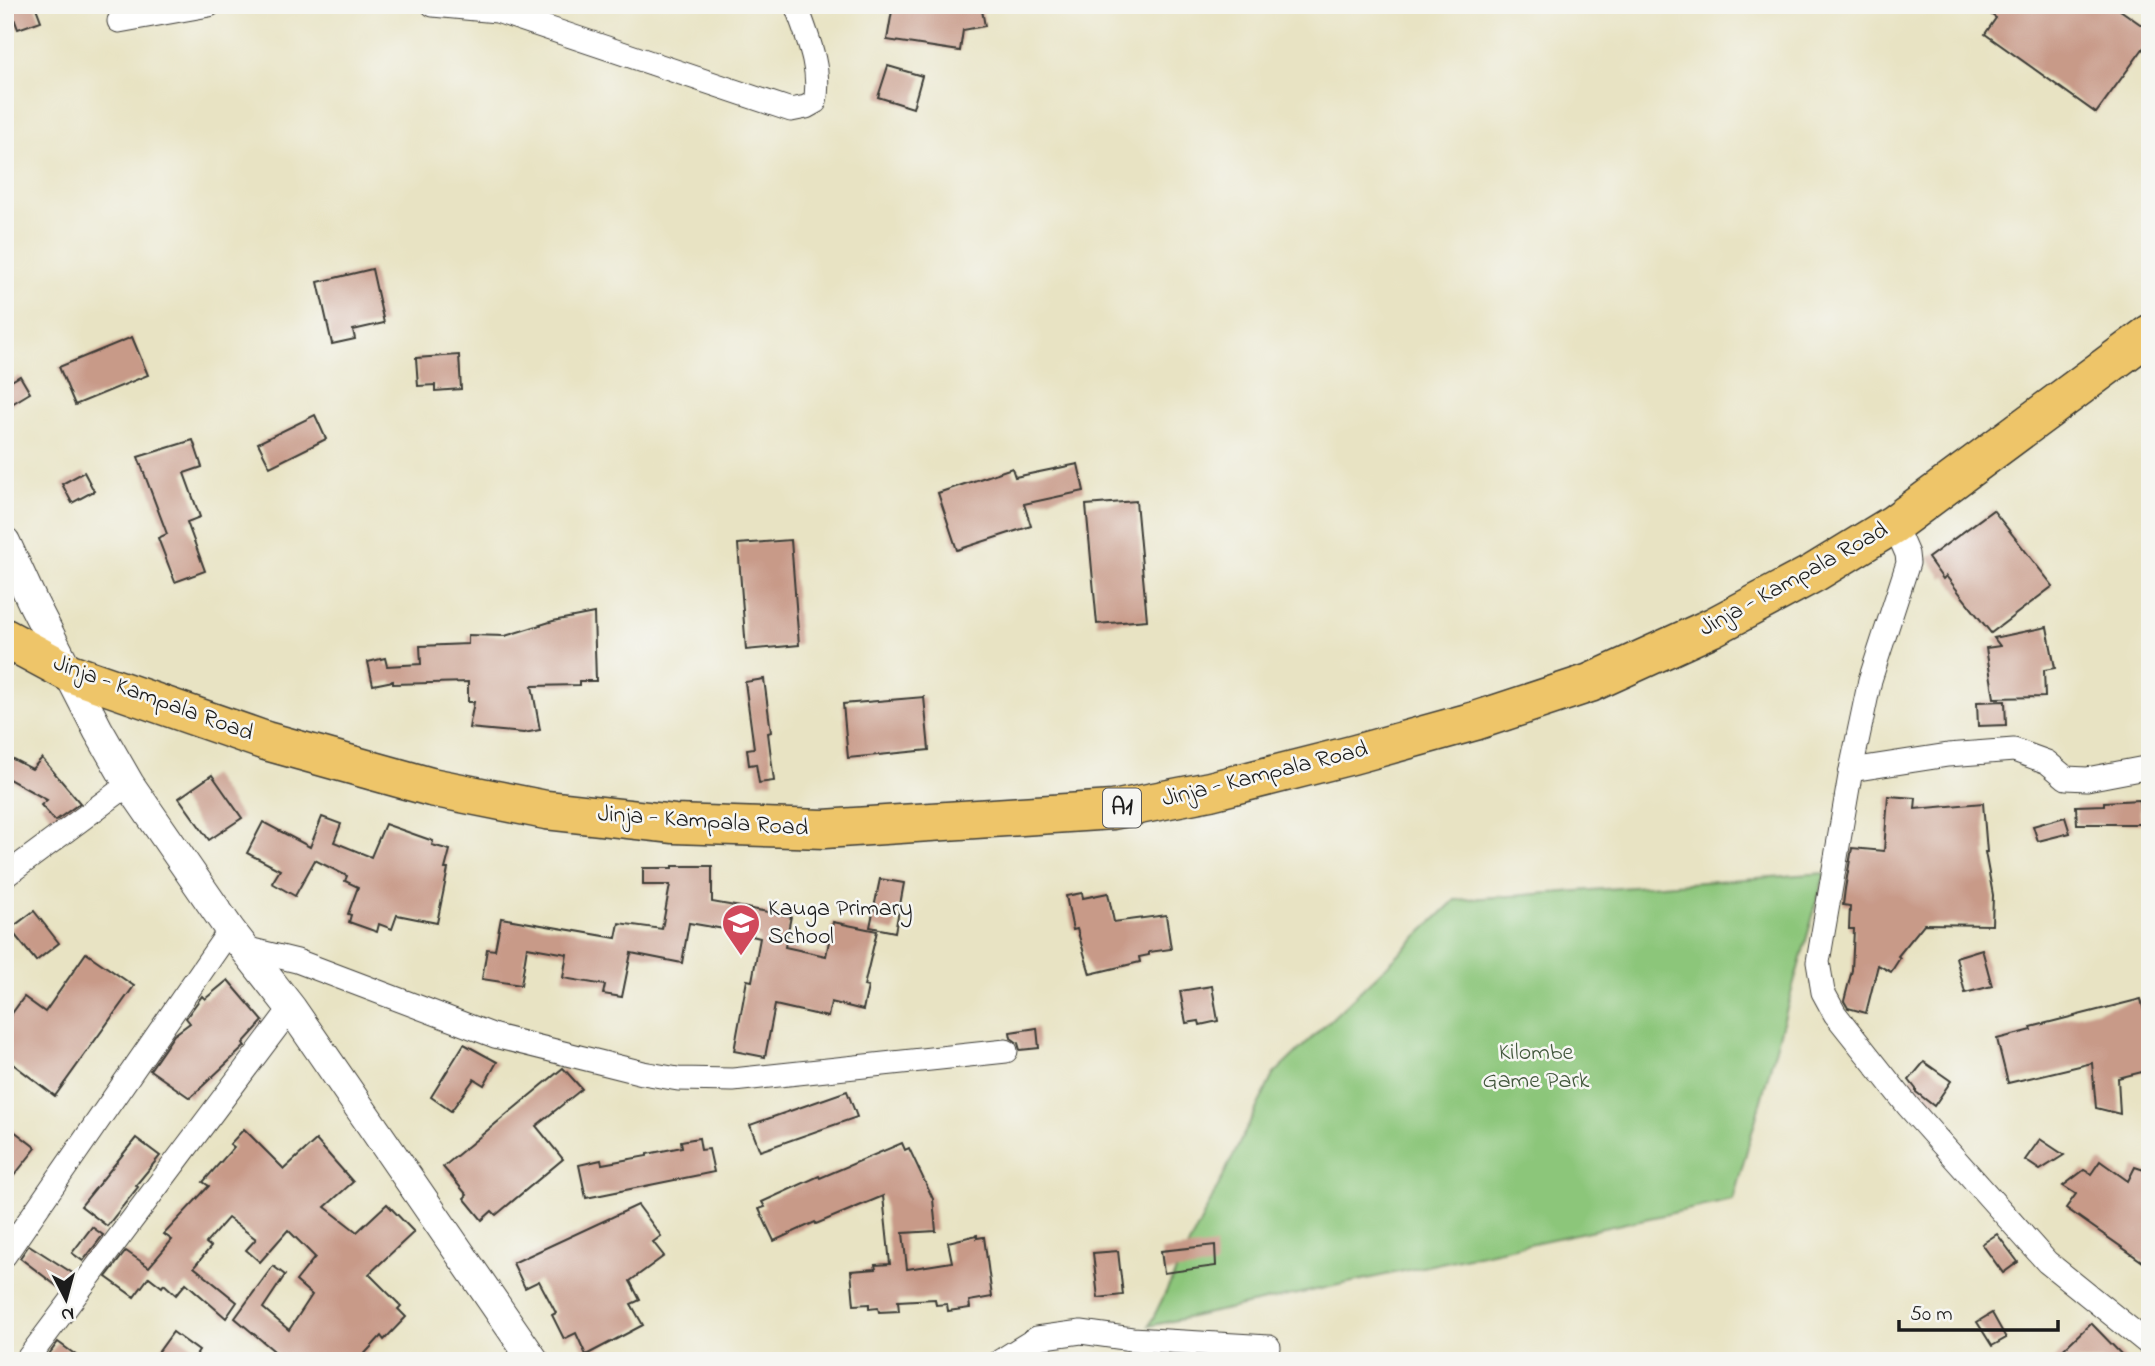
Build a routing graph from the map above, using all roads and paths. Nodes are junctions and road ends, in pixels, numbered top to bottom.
1 (209, 5) edge
2 (433, 5) edge
3 (796, 5) edge
4 (496, 8) edge
5 (119, 20) dead end
6 (2150, 334) edge
7 (1894, 524) junction
8 (5, 542) edge
9 (5, 638) edge
10 (70, 673) junction
11 (2150, 767) edge
12 (1852, 770) junction
13 (129, 784) junction
14 (5, 876) edge
15 (237, 939) junction
16 (291, 1008) junction
17 (1006, 1051) dead end
18 (5, 1255) edge
19 (2150, 1345) edge
20 (1269, 1347) dead end
21 (26, 1361) edge
22 (534, 1361) edge
23 (1000, 1361) edge

1 - 5 street
2 - 4 street
3 - 4 street
6 - 7 highway, Jinja - Kampala Road / A1
7 - 10 highway, Jinja - Kampala Road / A1
7 - 12 street
8 - 10 street
9 - 10 highway, Jinja - Kampala Road / A1
10 - 13 street
11 - 12 street
12 - 19 street
13 - 14 street
13 - 15 street
15 - 16 street
15 - 17 street
15 - 18 street
16 - 21 street
16 - 22 street
20 - 23 street

